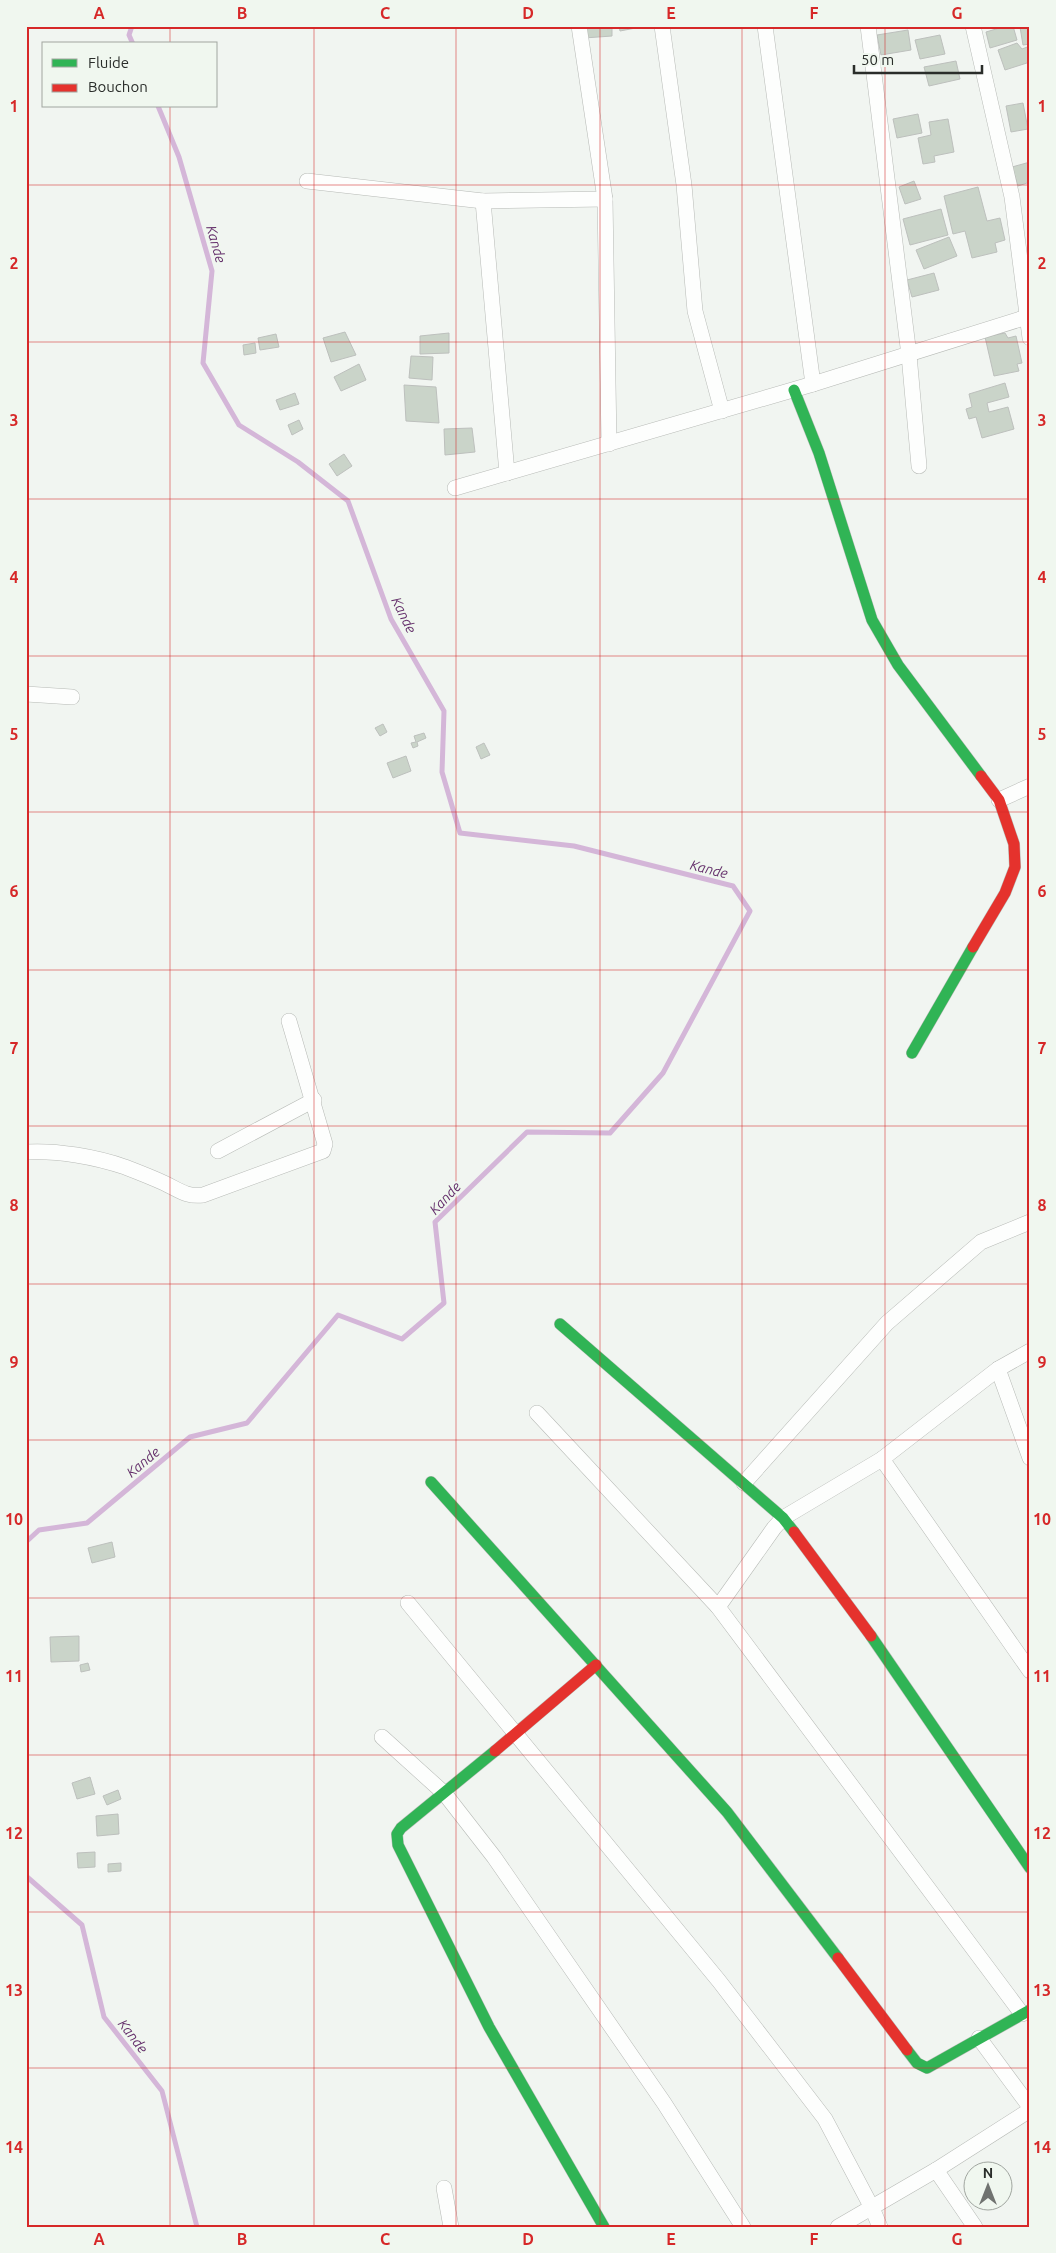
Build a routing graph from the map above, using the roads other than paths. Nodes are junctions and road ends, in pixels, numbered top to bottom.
1 (580, 26) edge
2 (662, 26) edge
3 (765, 26) edge
4 (868, 26) edge
5 (973, 26) edge
6 (307, 181) dead end
7 (605, 199) junction
8 (483, 201) junction
9 (1029, 316) edge
10 (1030, 338) edge
11 (909, 355) junction
12 (813, 384) junction
13 (794, 390) junction
14 (722, 411) junction
15 (609, 444) junction
16 (919, 466) dead end
17 (508, 473) junction
18 (455, 488) dead end
19 (26, 694) edge
20 (72, 697) dead end
21 (1030, 786) edge
22 (999, 800) junction
23 (289, 1021) dead end
24 (912, 1053) dead end
25 (314, 1100) junction
26 (218, 1151) dead end
27 (26, 1152) edge
28 (1030, 1222) edge
29 (560, 1324) dead end
30 (1030, 1351) edge
31 (998, 1369) junction
32 (537, 1413) dead end
33 (1030, 1458) edge
34 (882, 1459) junction
35 (431, 1482) dead end
36 (744, 1483) junction
37 (783, 1518) junction
38 (408, 1603) dead end
39 (718, 1607) junction
40 (596, 1665) junction
41 (1030, 1670) edge
42 (514, 1735) junction
43 (382, 1737) dead end
44 (446, 1794) junction
45 (1030, 1868) edge
46 (1026, 2012) edge
47 (979, 2038) junction
48 (1030, 2106) edge
49 (1030, 2110) edge
50 (936, 2170) junction
51 (444, 2188) dead end
52 (872, 2208) junction
53 (452, 2227) edge
54 (604, 2227) edge
55 (743, 2227) edge
56 (838, 2227) edge
57 (880, 2227) edge
58 (975, 2227) edge

1 - 7 street
2 - 14 street
3 - 12 street
4 - 11 street
5 - 9 street
6 - 8 street
7 - 8 street
7 - 15 street
8 - 17 street
9 - 10 street
9 - 11 street
11 - 12 street
11 - 16 street
12 - 13 street
13 - 14 street
13 - 22 street
14 - 15 street
15 - 17 street
17 - 18 street
19 - 20 street
21 - 22 street
22 - 24 street
23 - 25 street
25 - 26 street
25 - 27 street
28 - 36 street
29 - 36 street
30 - 31 street
31 - 33 street
31 - 34 street
32 - 39 street
34 - 37 street
34 - 41 street
35 - 40 street
36 - 37 street
37 - 39 street
37 - 45 street
38 - 42 street
39 - 46 street
40 - 42 street
40 - 47 street
42 - 44 street
42 - 52 street
43 - 44 street
44 - 54 street
44 - 55 street
46 - 47 street
47 - 48 street
49 - 50 street
50 - 52 street
50 - 58 street
51 - 53 street
52 - 56 street
52 - 57 street

